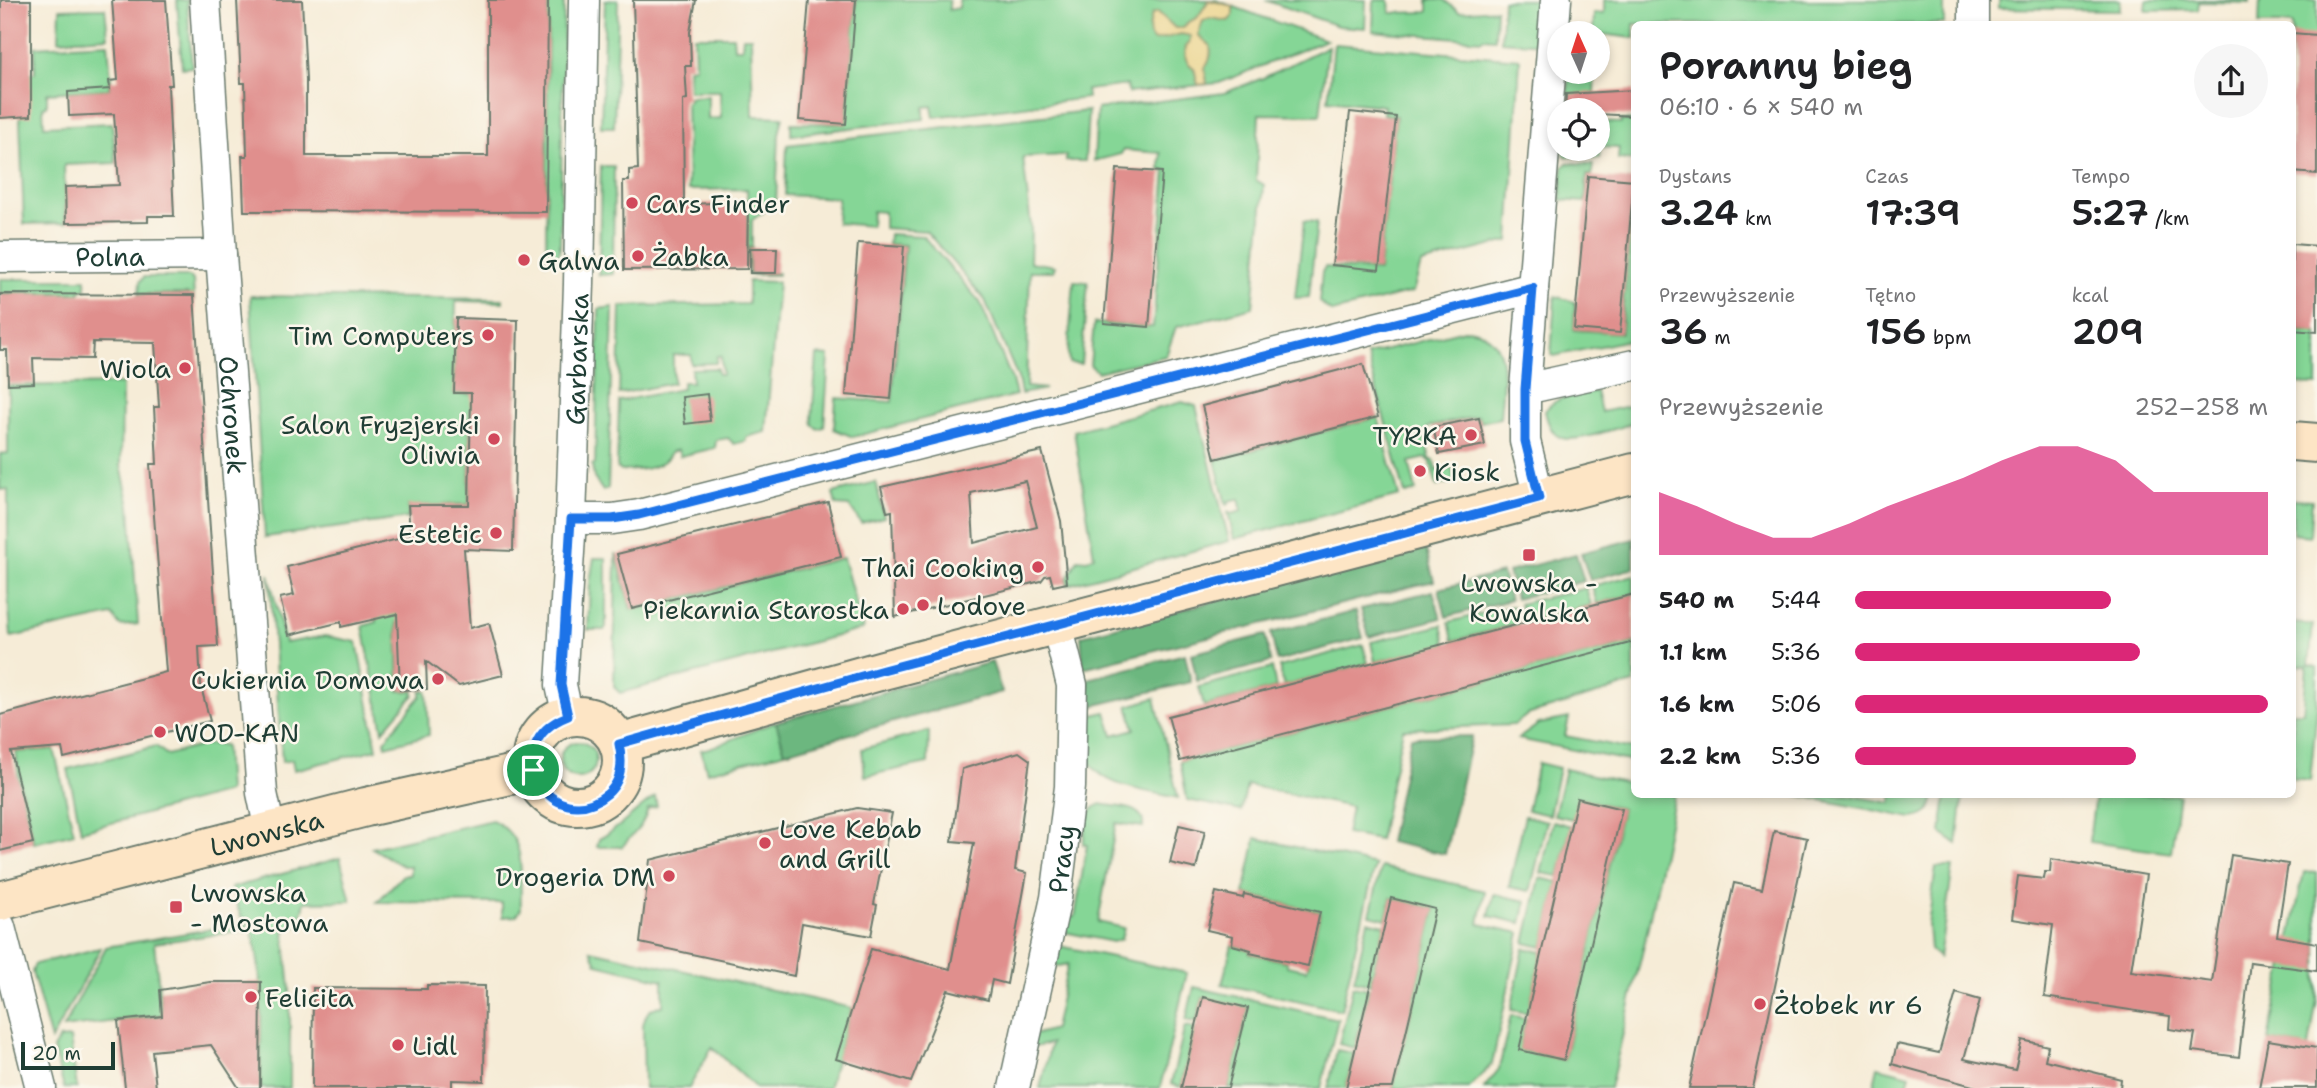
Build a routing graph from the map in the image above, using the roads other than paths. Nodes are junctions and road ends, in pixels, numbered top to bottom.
1 (205, 0) edge
2 (584, 0) edge
3 (1556, 0) edge
4 (1974, 0) edge
5 (1974, 21) edge
6 (220, 256) junction
7 (0, 257) edge
8 (1533, 288) junction
9 (1631, 366) edge
10 (1525, 389) junction
11 (2296, 441) edge
12 (2317, 443) edge
13 (1631, 474) edge
14 (1539, 498) junction
15 (571, 519) junction
16 (1057, 625) junction
17 (568, 716) junction
18 (619, 744) junction
19 (533, 770) junction
20 (270, 831) junction
21 (0, 901) edge
22 (0, 928) edge
23 (41, 1088) edge
24 (1014, 1088) edge

1 - 6 street, Ochronek
2 - 15 street, Garbarska
3 - 8 street
4 - 5 street
6 - 7 street, Polna
6 - 20 street, Ochronek
8 - 10 street
8 - 15 street
9 - 10 street
10 - 14 street
11 - 12 street
13 - 14 street
14 - 16 street
15 - 17 street, Garbarska
16 - 18 street
16 - 24 street, Pracy
17 - 18 street
17 - 19 street
18 - 19 street
19 - 20 street, Lwowska
20 - 21 street, Lwowska
22 - 23 street

